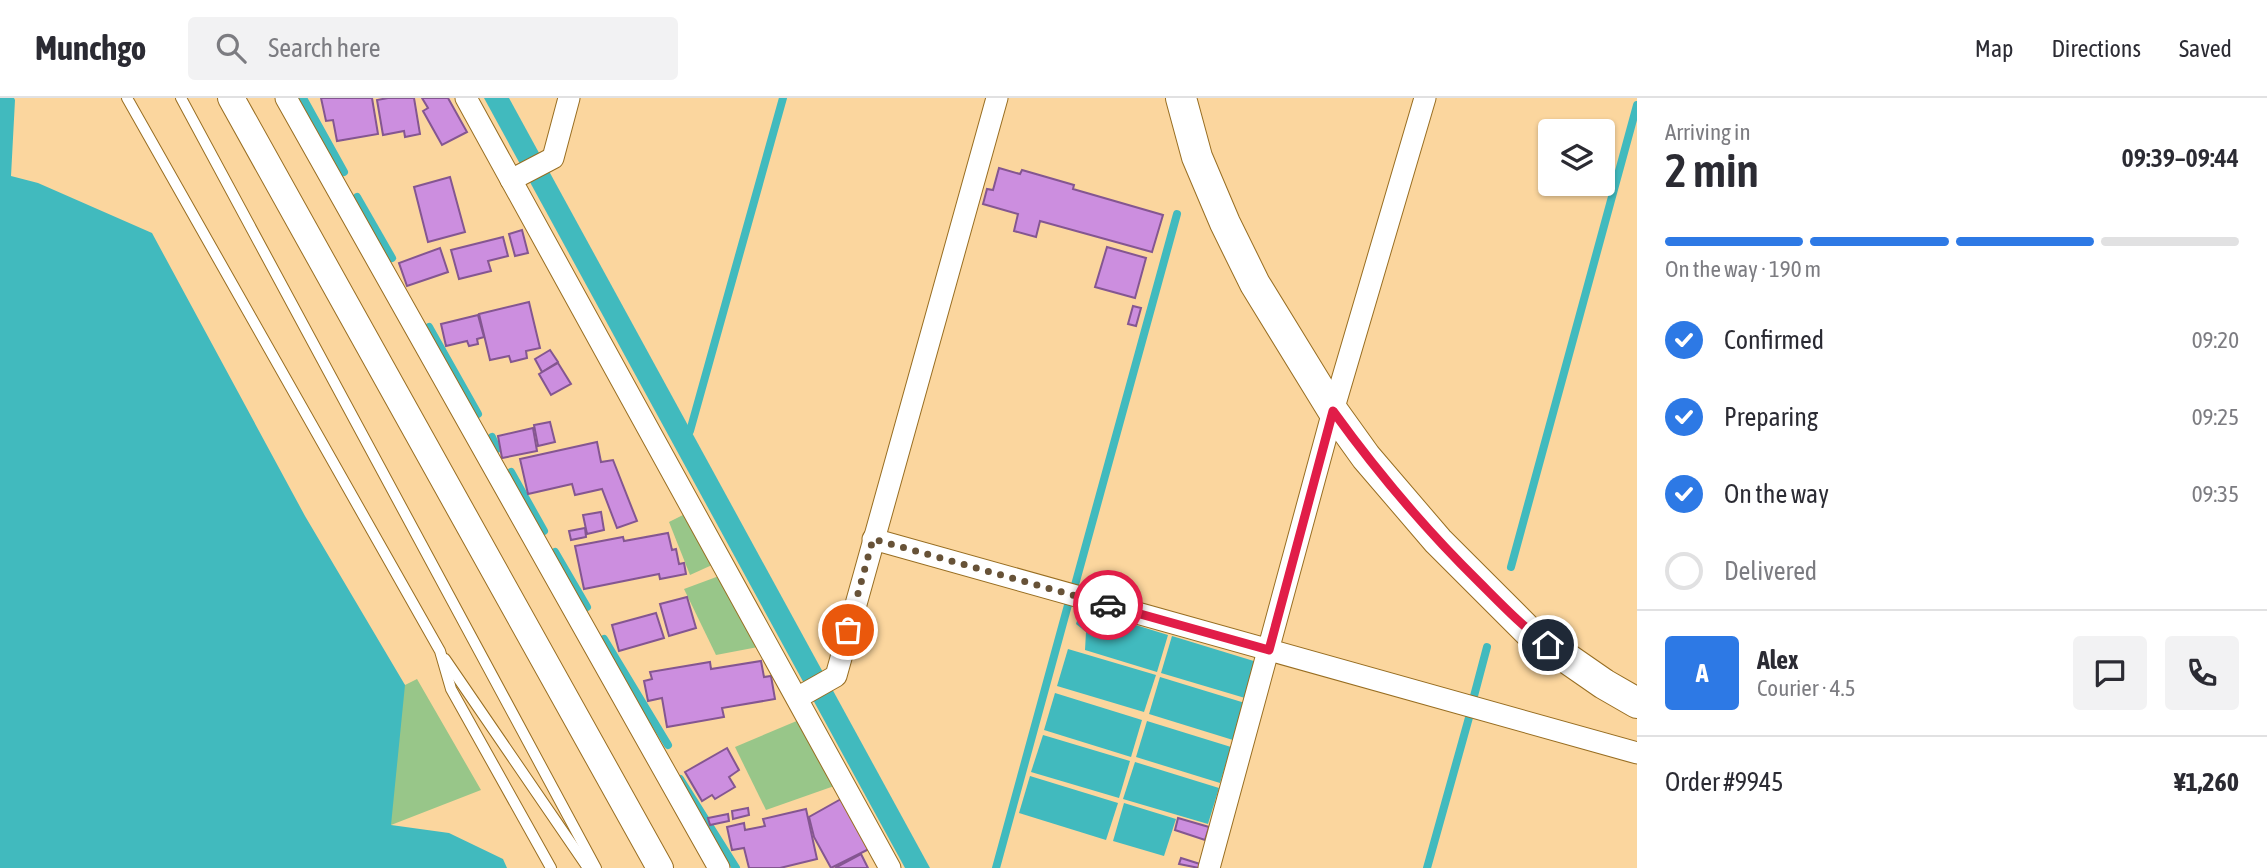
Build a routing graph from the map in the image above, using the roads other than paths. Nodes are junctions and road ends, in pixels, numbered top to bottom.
1 (127, 98) edge
2 (181, 98) edge
3 (231, 98) edge
4 (286, 98) edge
5 (466, 98) edge
6 (569, 98) edge
7 (997, 98) edge
8 (1181, 98) edge
9 (1424, 98) edge
10 (515, 178) junction
11 (1333, 411) junction
12 (873, 539) junction
13 (1269, 650) junction
14 (439, 651) junction
15 (801, 695) junction
16 (1637, 704) edge
17 (1637, 752) edge
18 (551, 868) edge
19 (588, 868) edge
20 (596, 868) edge
21 (660, 868) edge
22 (719, 868) edge
23 (890, 868) edge
24 (1209, 868) edge

1 - 14 lane
2 - 20 lane
3 - 21 street
4 - 22 street
5 - 10 street
6 - 10 street
7 - 12 street
8 - 11 main road
9 - 11 street
10 - 15 street
11 - 13 street
11 - 16 main road
12 - 13 street
12 - 15 street
13 - 17 street
13 - 24 street
14 - 18 lane
14 - 19 lane
15 - 23 street

